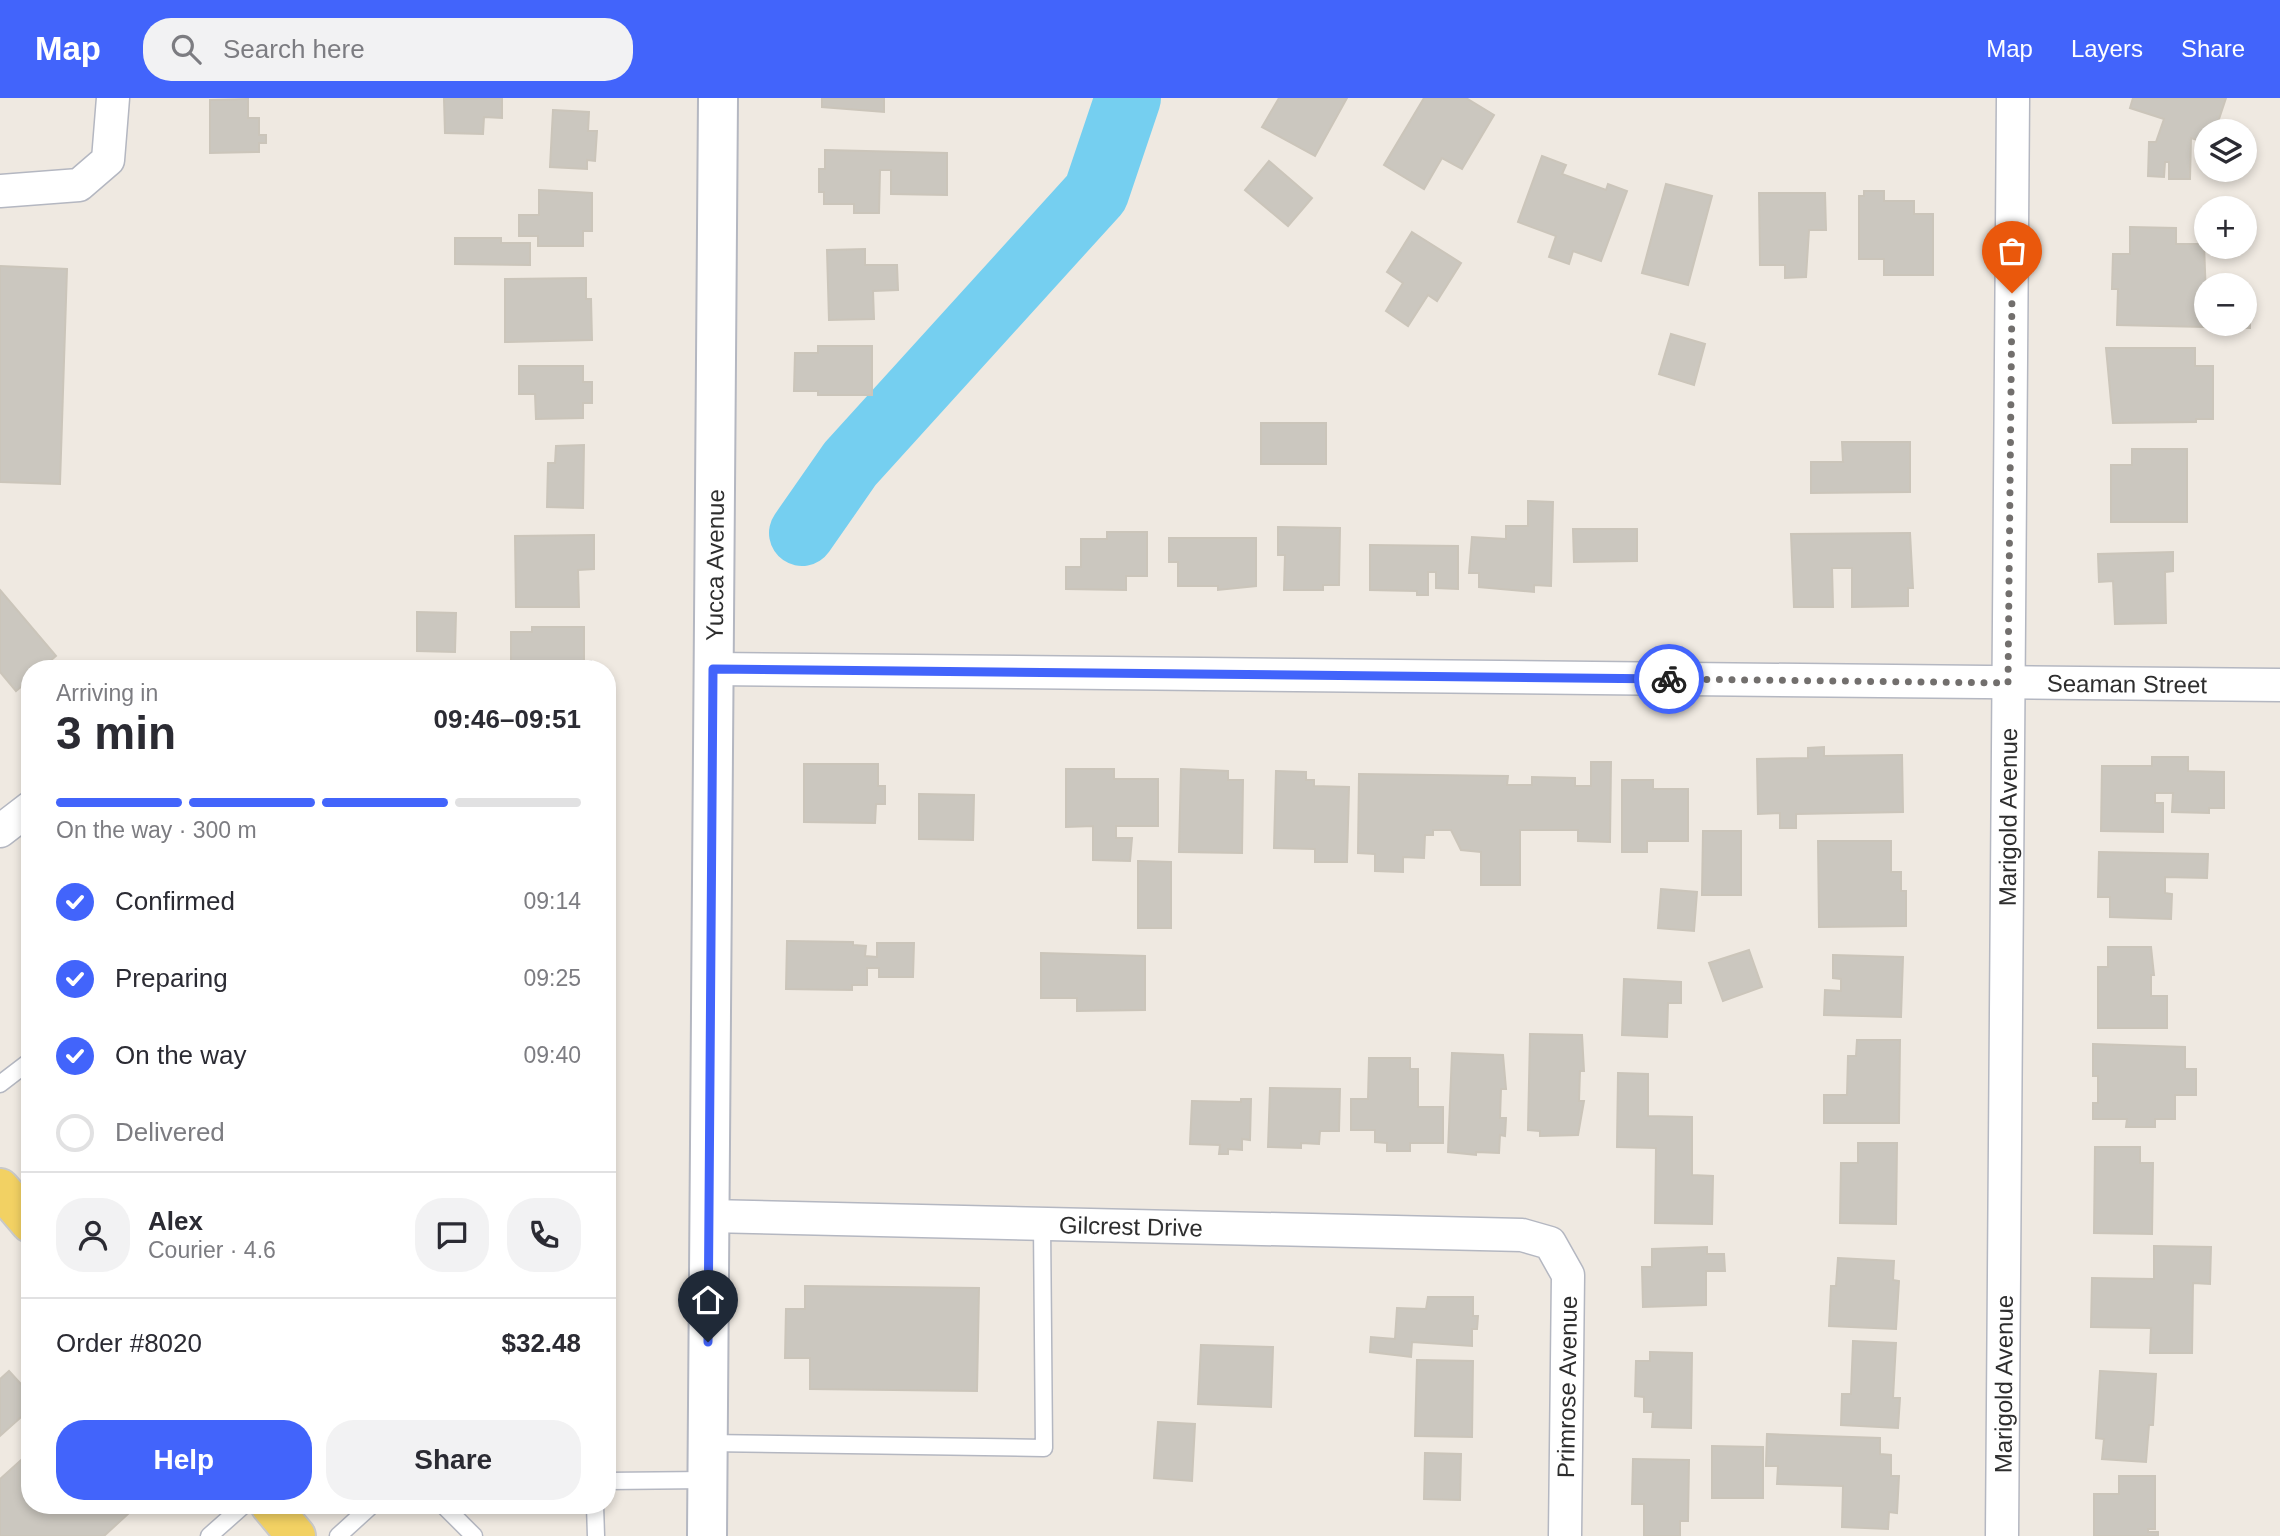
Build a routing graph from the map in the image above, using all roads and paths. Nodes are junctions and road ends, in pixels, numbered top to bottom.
1 (113, 98) edge
2 (718, 98) edge
3 (2013, 98) edge
4 (0, 191) edge
5 (713, 669) junction
6 (2008, 683) junction
7 (2280, 685) edge
8 (21, 815) edge
9 (0, 831) edge
10 (21, 1068) edge
11 (0, 1084) edge
12 (0, 1188) edge
13 (21, 1212) edge
14 (709, 1216) junction
15 (1042, 1224) junction
16 (1550, 1243) joint
17 (707, 1462) junction
18 (616, 1479) edge
19 (234, 1514) edge
20 (278, 1514) edge
21 (362, 1514) edge
22 (452, 1514) edge
23 (595, 1514) edge
24 (209, 1536) edge
25 (296, 1536) edge
26 (338, 1536) edge
27 (474, 1536) edge
28 (596, 1536) edge
29 (707, 1536) edge
30 (1565, 1536) edge
31 (2002, 1536) edge

1 - 4 street
2 - 5 street, Yucca Avenue
3 - 6 street, Marigold Avenue
5 - 6 street, Seaman Street
5 - 14 street, Yucca Avenue
6 - 7 street, Seaman Street
6 - 31 street, Marigold Avenue
8 - 9 street
10 - 11 lane
12 - 13 main road
14 - 15 street, Gilcrest Drive
14 - 17 street, Yucca Avenue
15 - 16 street, Gilcrest Drive
15 - 17 lane
16 - 30 street, Primrose Avenue
17 - 18 lane
17 - 29 street, Yucca Avenue
19 - 24 lane
20 - 25 main road
21 - 26 lane
22 - 27 lane
23 - 28 lane

